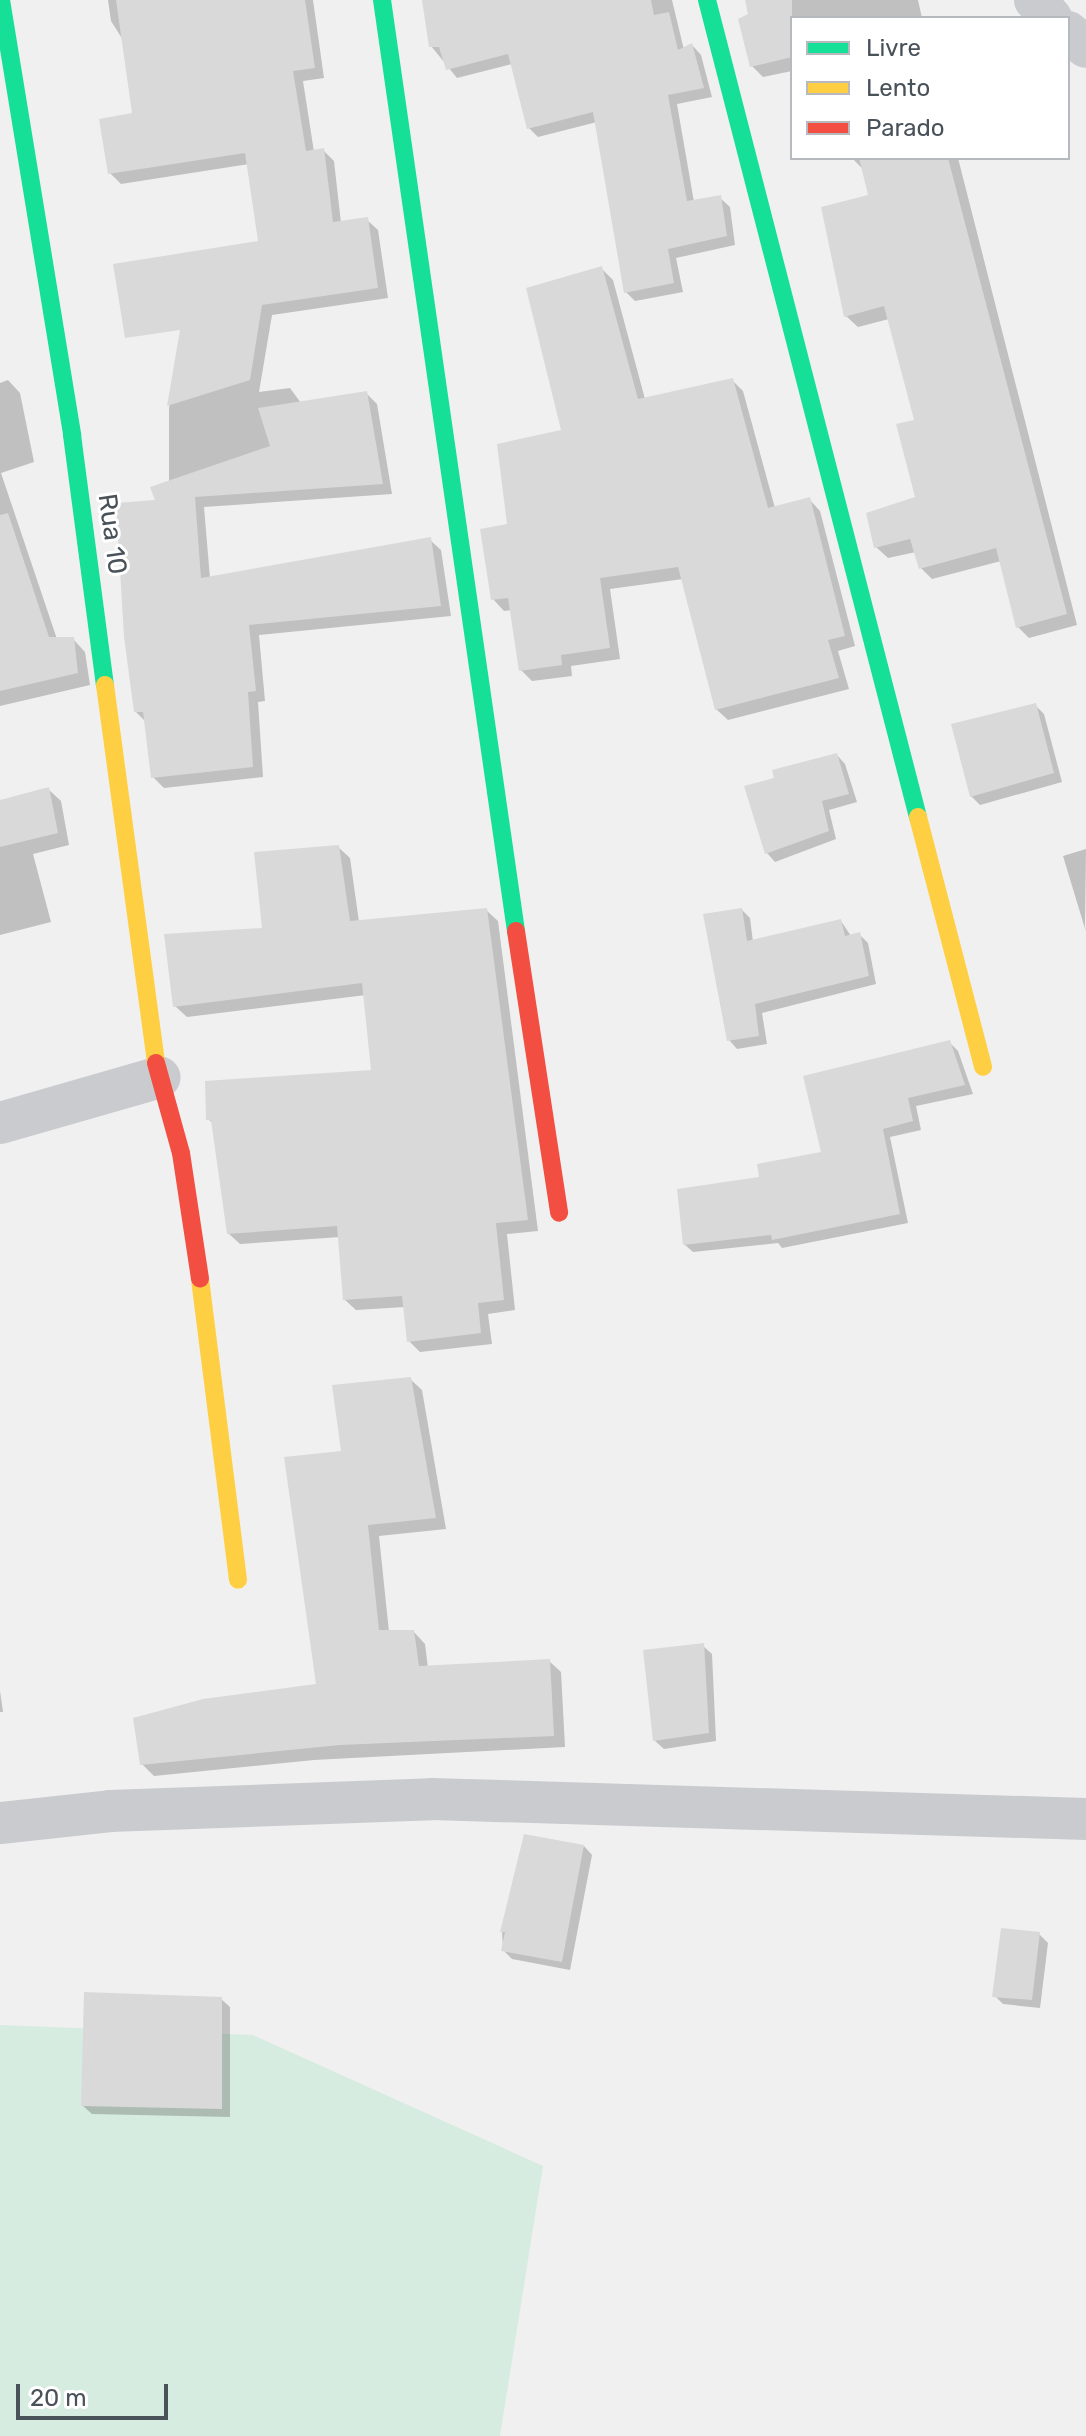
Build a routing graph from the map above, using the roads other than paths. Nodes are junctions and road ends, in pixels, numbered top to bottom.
1 (1, 0) edge
2 (382, 0) edge
3 (707, 0) edge
4 (1035, 0) edge
5 (1049, 16) edge
6 (1070, 34) edge
7 (1086, 47) edge
8 (983, 1067) dead end
9 (160, 1077) junction
10 (0, 1123) edge
11 (559, 1213) dead end
12 (238, 1580) dead end
13 (1086, 1819) edge
14 (0, 1823) edge

1 - 9 street, Rua 10
2 - 11 street
3 - 8 street
4 - 5 street
6 - 7 street
9 - 10 street
9 - 12 street, Rua 10
13 - 14 street

